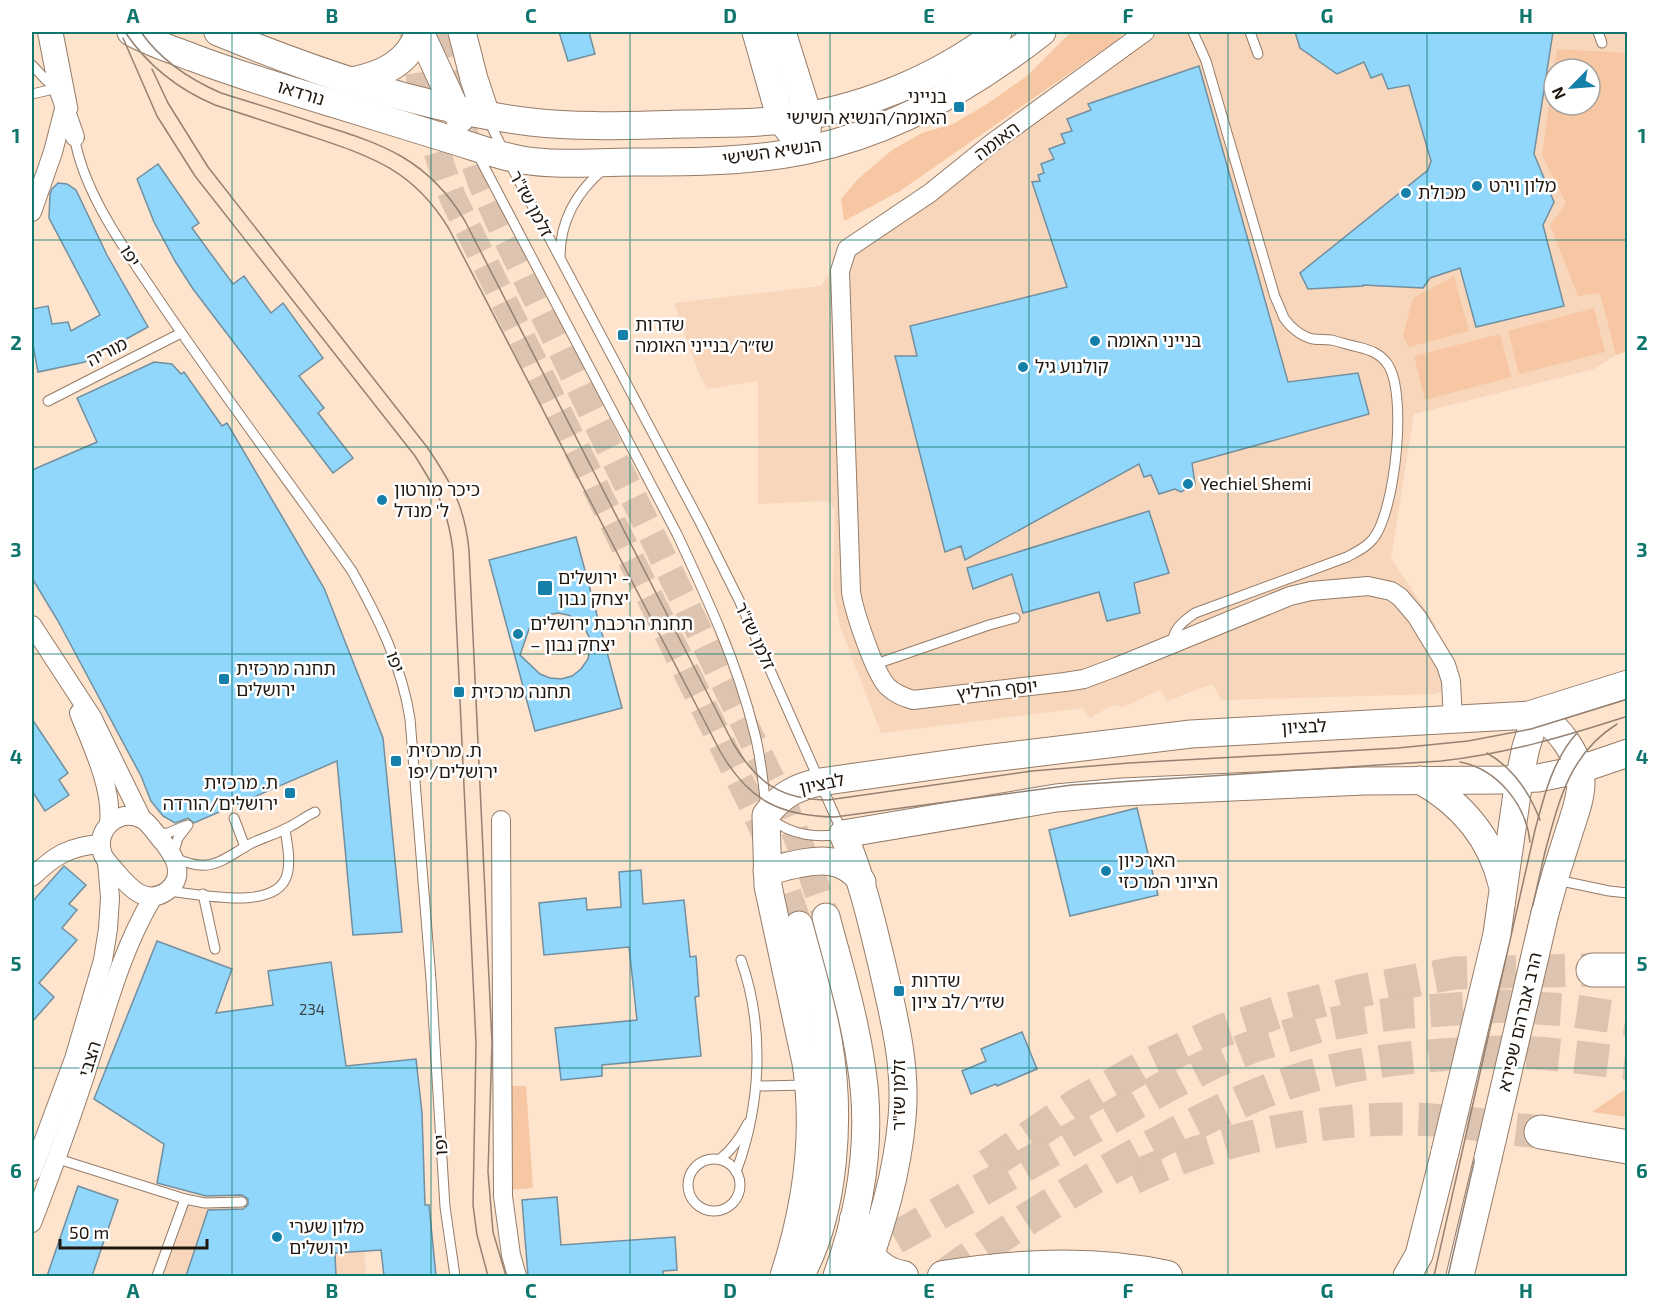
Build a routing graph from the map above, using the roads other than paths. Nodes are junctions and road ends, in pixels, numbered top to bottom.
1 (47, 32) edge
2 (58, 32) edge
3 (131, 32) edge
4 (218, 32) edge
5 (420, 32) edge
6 (462, 32) edge
7 (756, 32) edge
8 (782, 32) edge
9 (998, 32) edge
10 (1042, 32) edge
11 (1145, 32) edge
12 (1193, 32) edge
13 (1250, 32) edge
14 (1598, 32) edge
15 (1602, 43) dead end
16 (1258, 54) dead end
17 (32, 65) edge
18 (352, 81) junction
19 (58, 88) junction
20 (32, 94) edge
21 (454, 108) junction
22 (64, 109) junction
23 (486, 115) junction
24 (808, 115) junction
25 (782, 120) junction
26 (75, 137) junction
27 (474, 147) junction
28 (805, 151) junction
29 (506, 157) junction
30 (614, 162) junction
31 (32, 208) edge
32 (848, 249) joint
33 (561, 259) junction
34 (182, 333) junction
35 (48, 401) dead end
36 (1014, 618) dead end
37 (32, 624) edge
38 (1172, 645) junction
39 (876, 664) junction
40 (66, 678) junction
41 (1628, 684) edge
42 (1537, 713) junction
43 (1453, 720) junction
44 (1628, 753) edge
45 (1578, 770) junction
46 (1420, 780) junction
47 (1519, 780) junction
48 (820, 782) junction
49 (315, 812) dead end
50 (766, 815) junction
51 (234, 818) dead end
52 (142, 819) junction
53 (501, 820) dead end
54 (109, 824) junction
55 (285, 829) junction
56 (157, 834) junction
57 (843, 834) junction
58 (245, 847) junction
59 (104, 852) junction
60 (174, 856) junction
61 (767, 871) junction
62 (32, 877) edge
63 (1554, 879) junction
64 (862, 882) junction
65 (1628, 893) edge
66 (160, 894) junction
67 (204, 894) junction
68 (1502, 897) junction
69 (826, 917) tunnel mouth
70 (799, 925) tunnel mouth
71 (215, 949) dead end
72 (741, 960) dead end
73 (1593, 970) tunnel mouth
74 (1628, 970) edge
75 (810, 1085) junction
76 (757, 1086) junction
77 (754, 1106) junction
78 (1541, 1132) tunnel mouth
79 (1619, 1143) edge
80 (55, 1158) junction
81 (720, 1160) junction
82 (32, 1172) edge
83 (736, 1172) junction
84 (185, 1199) junction
85 (242, 1202) dead end
86 (855, 1219) junction
87 (32, 1223) edge
88 (866, 1266) edge
89 (157, 1276) edge
90 (455, 1276) edge
91 (517, 1276) edge
92 (784, 1276) edge
93 (800, 1276) edge
94 (837, 1276) edge
95 (903, 1276) edge
96 (943, 1276) edge
97 (1167, 1276) edge
98 (1407, 1276) edge
99 (1460, 1276) edge

1 - 19 street, יפו
2 - 26 lane, יפו
3 - 27 street, נורדאו
4 - 18 street, נורדאו
5 - 18 street
5 - 21 street, זלמן שז"ר
6 - 23 street, זלמן שז"ר
7 - 25 street
8 - 24 street
9 - 24 street, הנשיא השישי
10 - 28 street, הנשיא השישי
11 - 32 street, האומה
12 - 38 lane
13 - 16 lane
14 - 15 lane
17 - 19 lane
18 - 21 street, נורדאו
19 - 20 lane
19 - 22 street, יפו
21 - 23 street, נורדאו
21 - 27 street, זלמן שז"ר
22 - 26 street, יפו
22 - 31 street
23 - 25 street, הנשיא השישי
23 - 29 lane, זלמן שז"ר
24 - 25 street, הנשיא השישי
24 - 28 street
25 - 28 street
26 - 34 lane, יפו
27 - 29 street, הנשיא השישי
27 - 50 lane, זלמן שז"ר
28 - 30 street, הנשיא השישי
29 - 30 street, הנשיא השישי
29 - 33 lane, זלמן שז"ר
30 - 33 lane
32 - 39 street, יוסף הרליץ
33 - 48 lane, זלמן שז"ר
34 - 35 lane, מוריה
34 - 90 lane, יפו
36 - 39 lane
37 - 40 street
38 - 39 street, יוסף הרליץ
38 - 43 street, יוסף הרליץ
40 - 52 street
40 - 54 street
41 - 42 street
42 - 43 street, לבציון
42 - 45 street, הרב אברהם שפירא
42 - 47 street
43 - 48 street, לבציון
44 - 45 street
45 - 47 street
45 - 63 street, הרב אברהם שפירא
46 - 47 street
46 - 57 street
46 - 68 street
47 - 68 street
48 - 50 street, לבציון
48 - 57 lane, זלמן שז"ר
49 - 55 lane
50 - 57 lane
50 - 61 street, זלמן שז"ר
51 - 58 lane
52 - 54 street
52 - 56 street
53 - 91 street
54 - 59 street
55 - 58 lane
55 - 67 lane
56 - 60 street
56 - 60 lane
57 - 64 street, זלמן שז"ר
58 - 60 lane
59 - 62 street
59 - 66 street
59 - 82 street, הצבי
60 - 66 street
61 - 64 street
61 - 75 street, זלמן שז"ר
63 - 65 lane
63 - 99 street, הרב אברהם שפירא, bridge
64 - 88 street, זלמן שז"ר
66 - 67 lane
66 - 80 street, הצבי
67 - 71 lane
68 - 98 street, bridge
69 - 86 street, זלמן שז"ר
70 - 93 street
72 - 76 lane
73 - 74 highway
75 - 76 lane
75 - 92 street, זלמן שז"ר
76 - 77 lane
77 - 81 lane
77 - 83 lane
78 - 79 highway
80 - 84 lane
80 - 87 street, הצבי
81 - 83 lane
81 - 83 lane
84 - 85 lane
84 - 89 lane
86 - 88 main road
86 - 94 street, זלמן שז"ר
88 - 95 main road
96 - 97 main road

